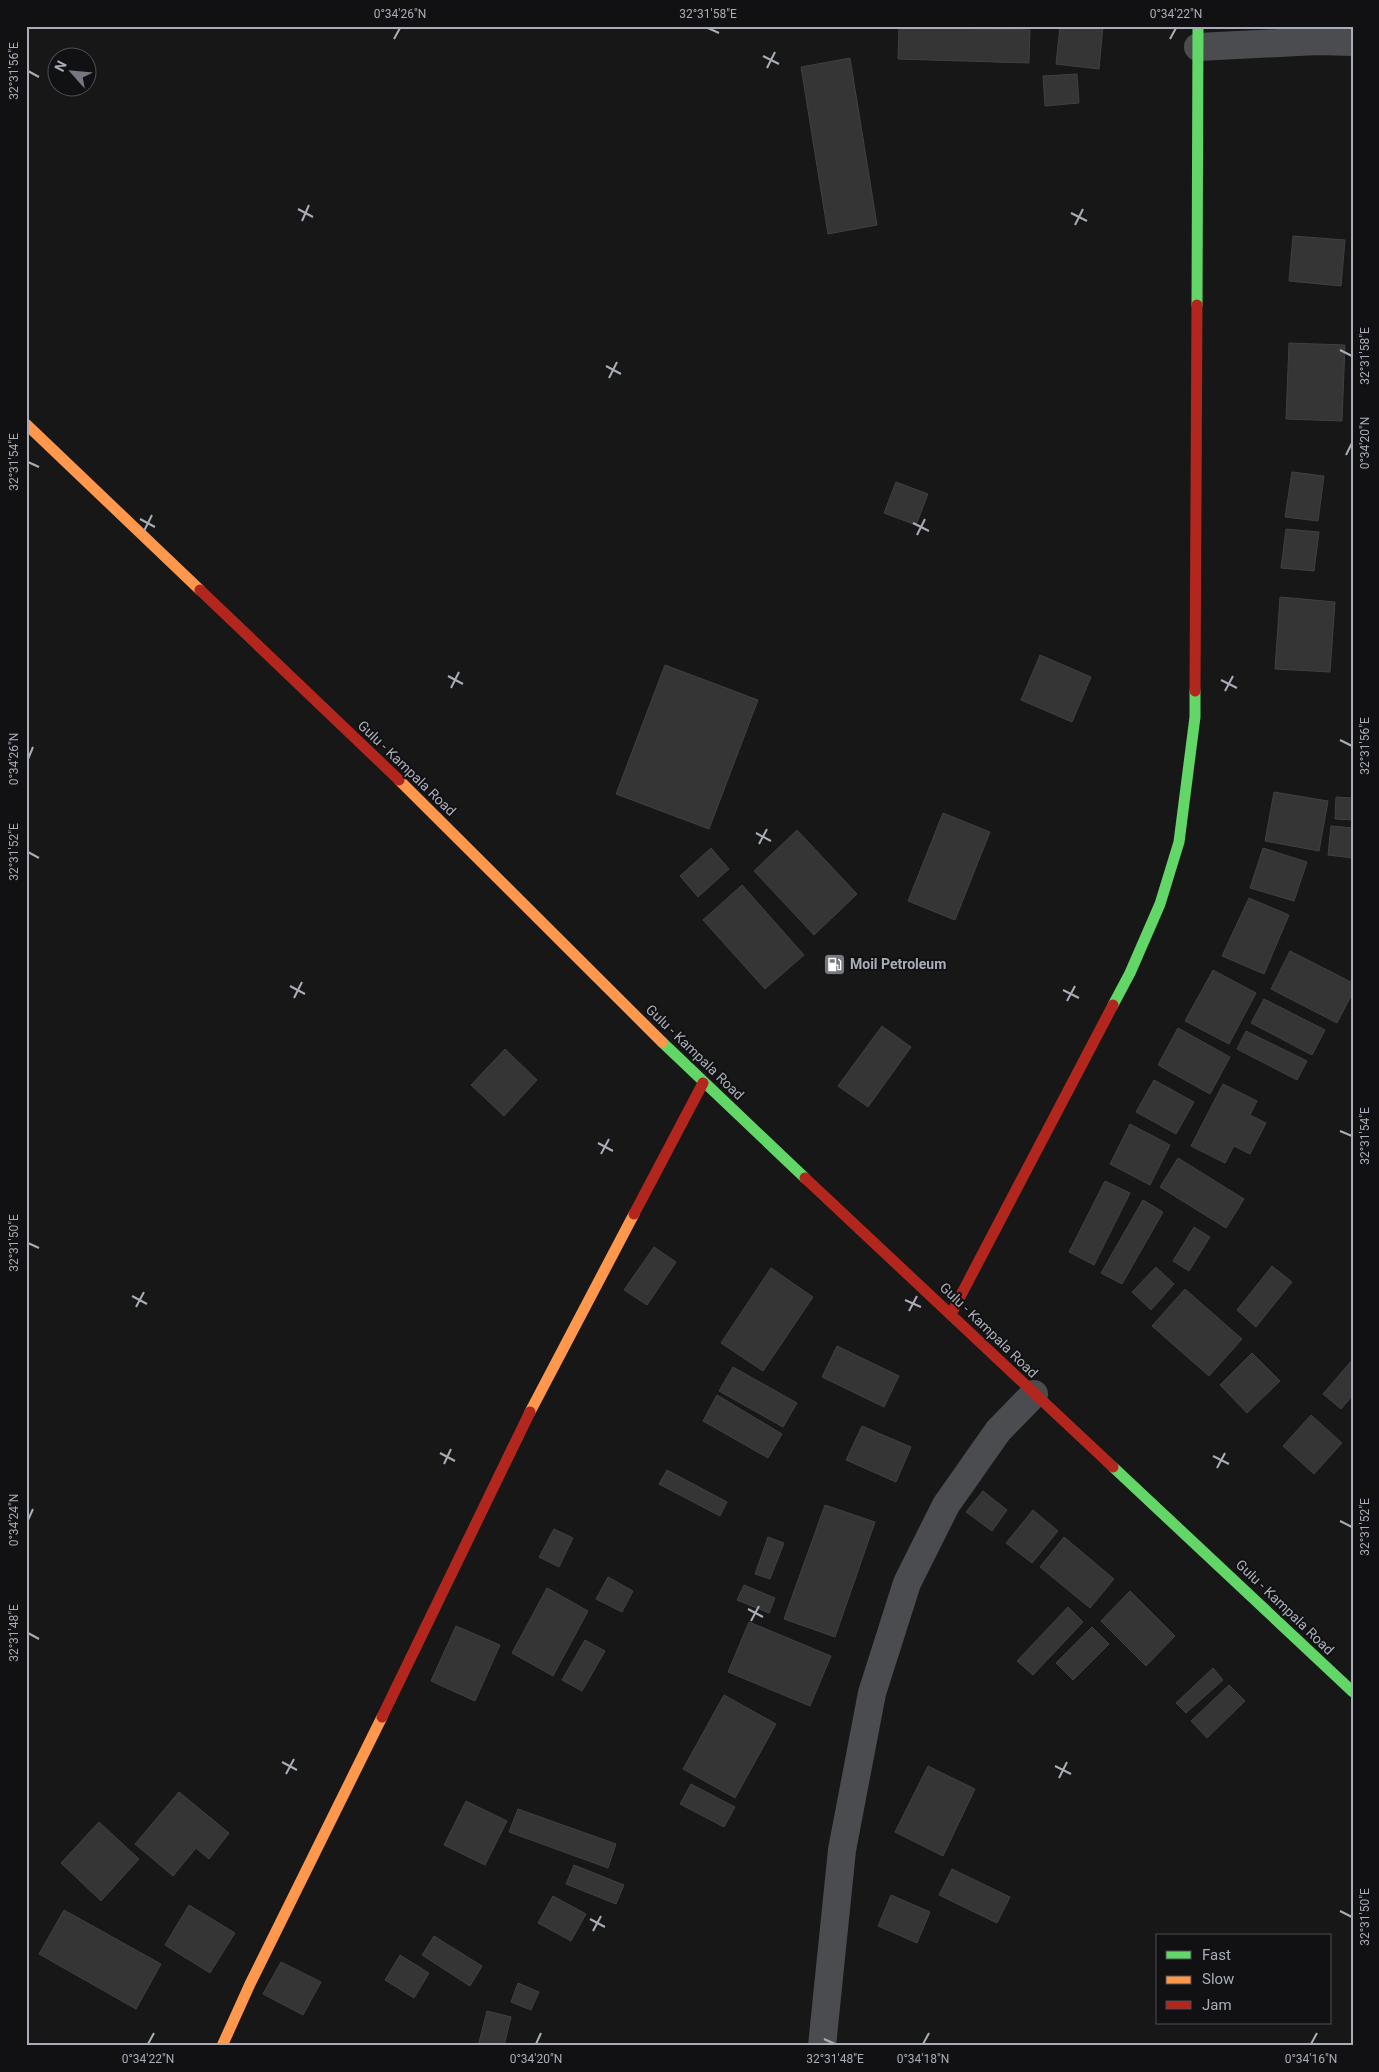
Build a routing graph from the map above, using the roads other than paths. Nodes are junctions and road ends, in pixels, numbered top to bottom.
1 (1198, 37) edge
2 (1353, 42) edge
3 (26, 424) edge
4 (703, 1083) junction
5 (951, 1314) junction
6 (1034, 1394) junction
7 (1353, 1692) edge
8 (222, 2046) edge
9 (822, 2046) edge

1 - 2 street
1 - 5 street
3 - 4 street, Gulu - Kampala Road
4 - 5 street, Gulu - Kampala Road
4 - 8 street
5 - 6 street, Gulu - Kampala Road
6 - 7 street, Gulu - Kampala Road
6 - 9 street

